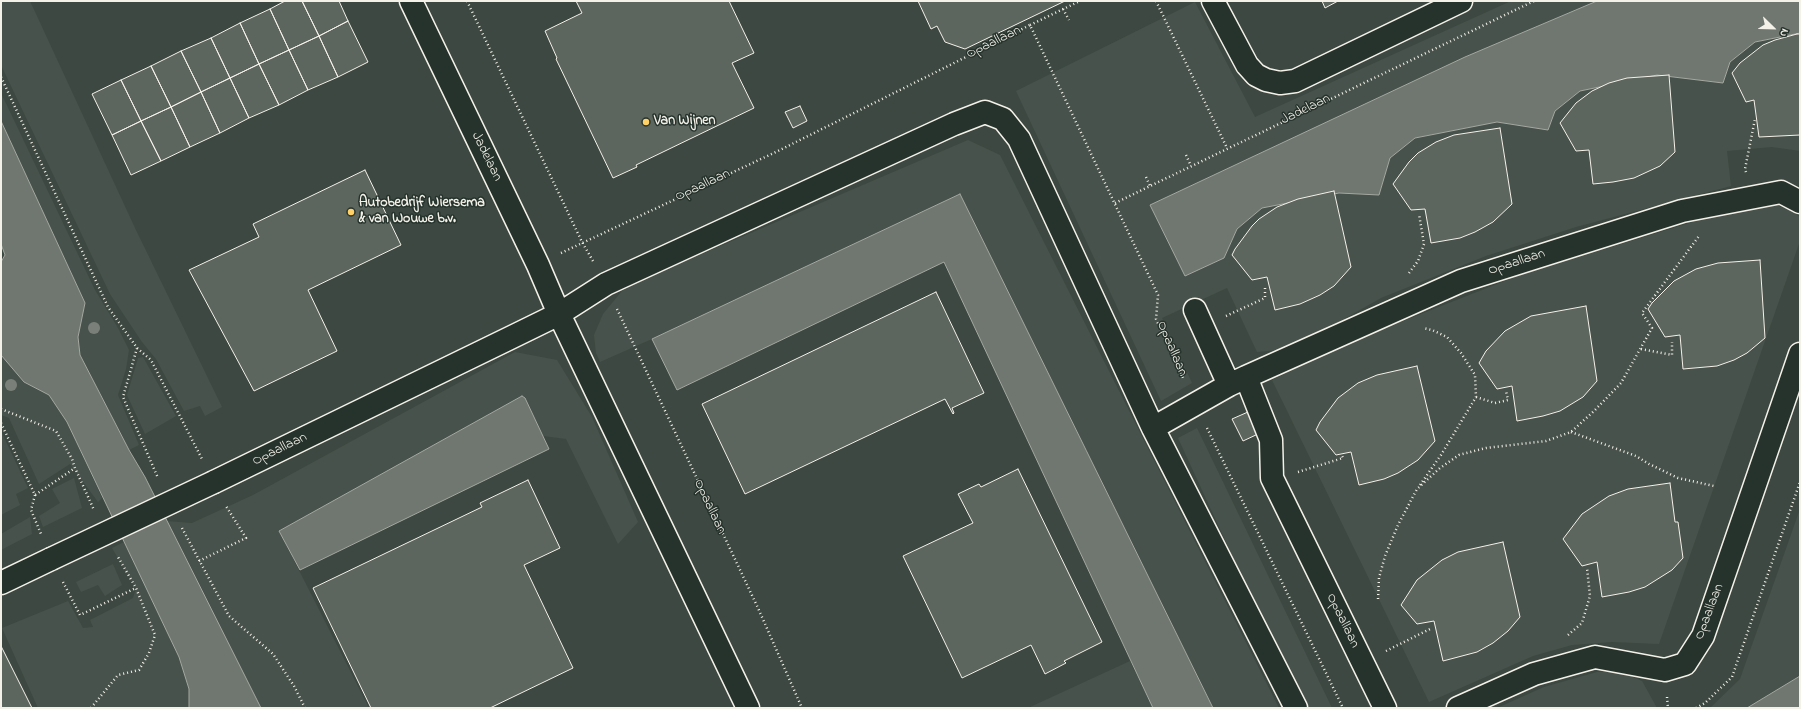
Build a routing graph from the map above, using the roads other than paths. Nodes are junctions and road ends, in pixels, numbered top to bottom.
1 (410, 1) edge
2 (1213, 1) edge
3 (1461, 1) edge
4 (1800, 202) edge
5 (559, 314) junction
6 (1198, 318) road end
7 (1800, 354) edge
8 (1238, 381) junction
9 (1153, 428) junction
10 (1, 583) edge
11 (748, 708) edge
12 (1296, 708) edge
13 (1385, 708) edge
14 (1458, 708) edge

1 - 5 street, Jadelaan
2 - 3 street
4 - 8 street, Opaallaan
5 - 9 street, Opaallaan
5 - 10 street, Opaallaan, bridge
5 - 11 street
6 - 8 street, Opaallaan
7 - 14 street, Opaallaan
8 - 9 street, Opaallaan
8 - 13 street, Opaallaan
9 - 12 street, Opaallaan

